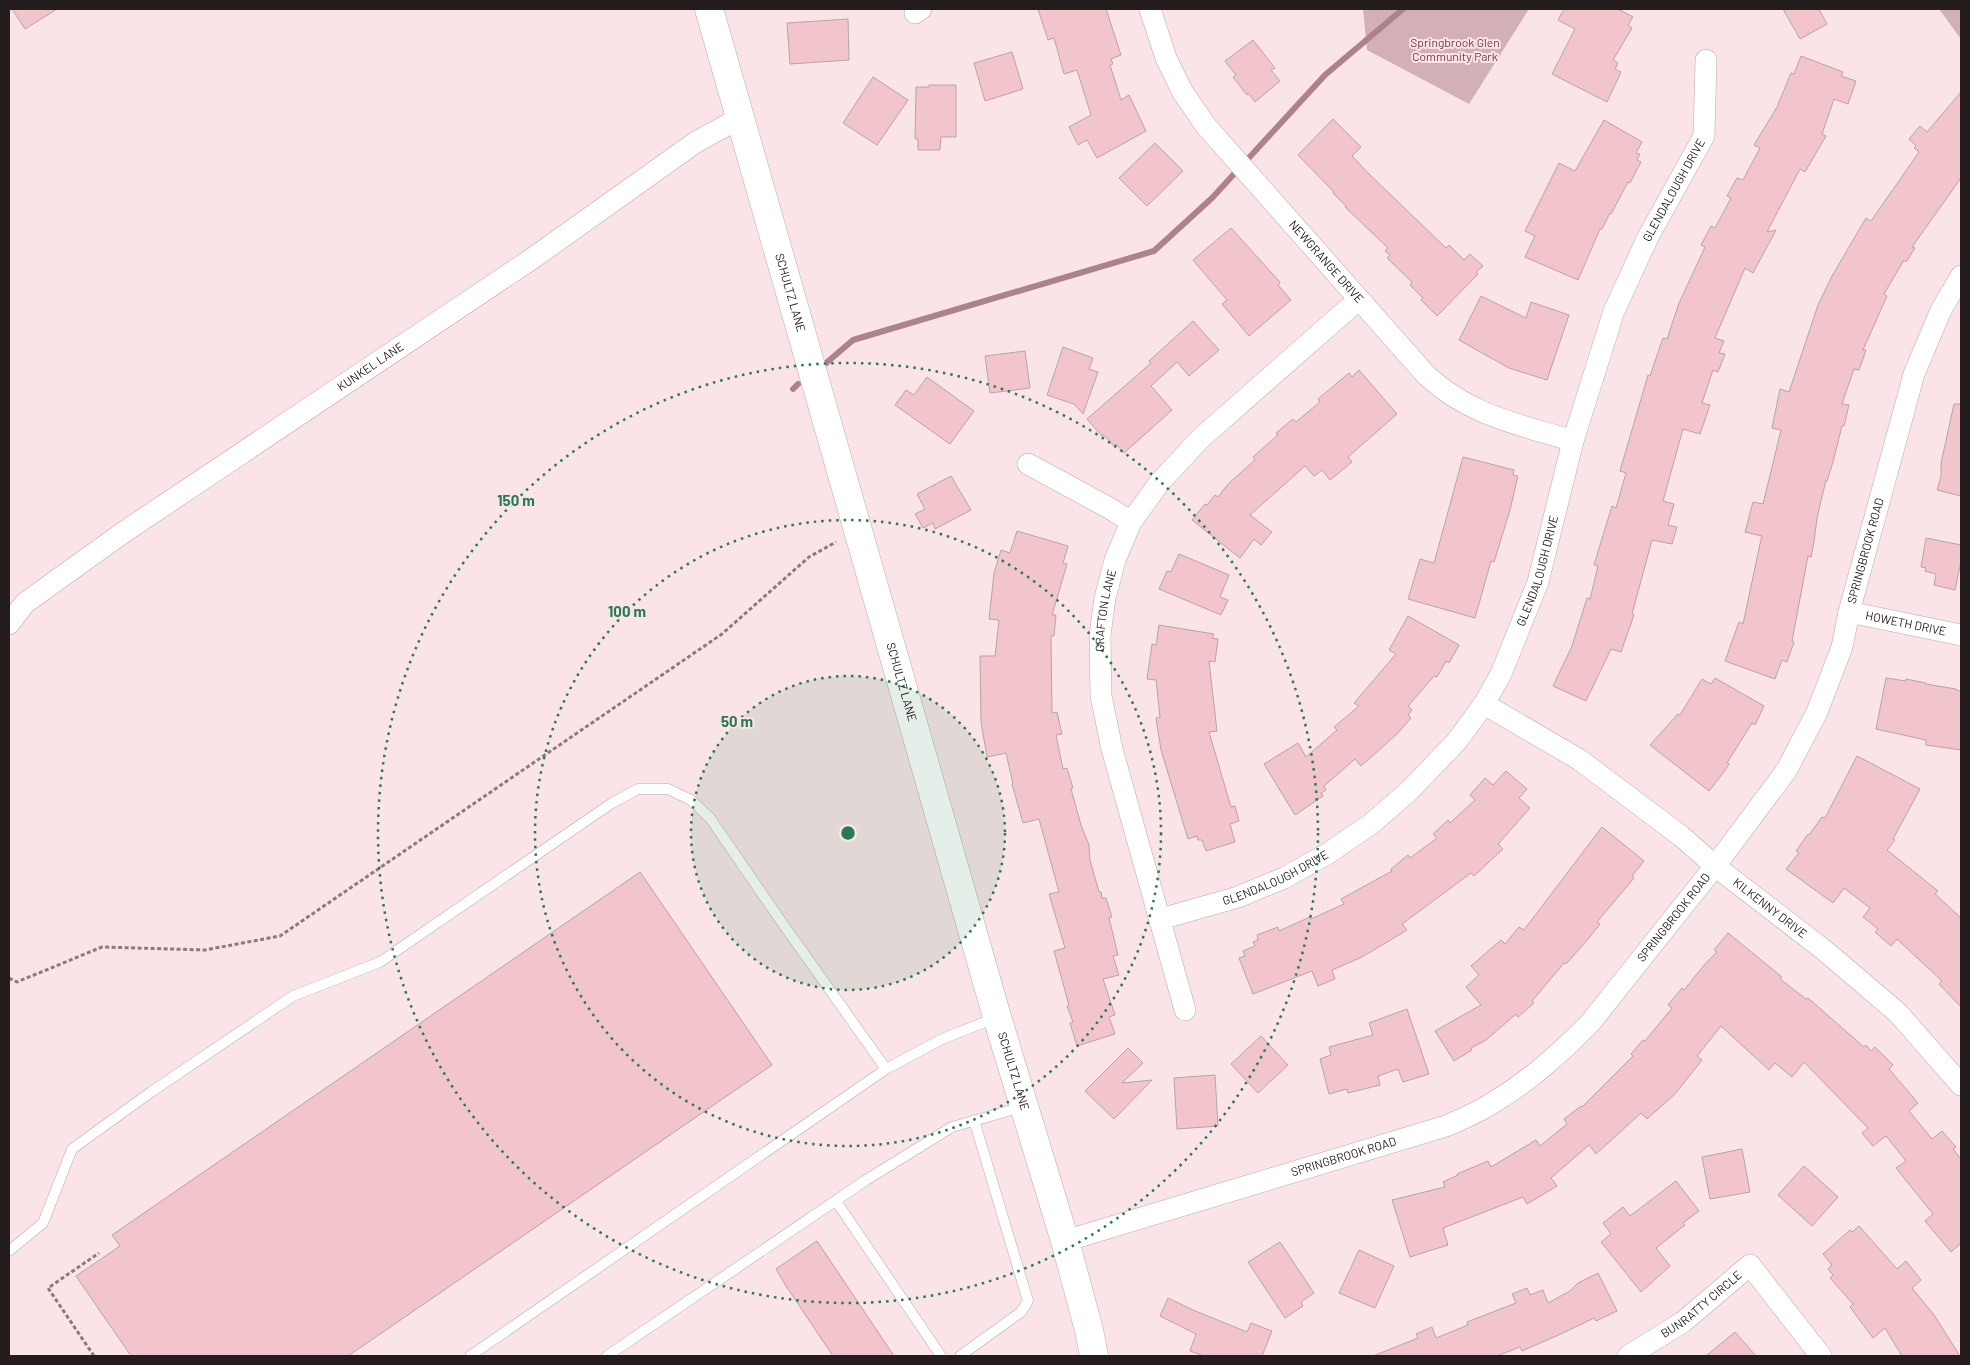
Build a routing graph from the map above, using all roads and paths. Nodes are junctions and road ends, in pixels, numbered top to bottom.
1 (709, 9) edge
2 (1150, 9) edge
3 (1706, 60) dead end
4 (740, 118) junction
5 (1961, 276) edge
6 (1358, 300) junction
7 (1573, 441) junction
8 (1028, 464) dead end
9 (1131, 522) junction
10 (858, 529) junction
11 (1849, 612) junction
12 (9, 624) edge
13 (1961, 635) edge
14 (1484, 704) junction
15 (1715, 866) junction
16 (1161, 919) junction
17 (9, 978) edge
18 (1185, 1010) dead end
19 (997, 1017) junction
20 (886, 1068) junction
21 (1961, 1085) edge
22 (1023, 1106) junction
23 (974, 1120) junction
24 (836, 1201) junction
25 (1065, 1241) junction
26 (9, 1251) edge
27 (99, 1253) dead end
28 (94, 1356) edge
29 (470, 1356) edge
30 (607, 1356) edge
31 (941, 1356) edge
32 (960, 1356) edge
33 (1094, 1356) edge
34 (1628, 1356) edge
35 (1821, 1356) edge

1 - 4 street, SCHULTZ LANE
2 - 6 street, NEWGRANGE DRIVE
3 - 7 street, GLENDALOUGH DRIVE
4 - 10 street, SCHULTZ LANE
4 - 12 street, KUNKEL LANE
5 - 11 street, SPRINGBROOK ROAD
6 - 7 street, NEWGRANGE DRIVE
6 - 9 street, GRAFTON LANE
7 - 14 street, GLENDALOUGH DRIVE
8 - 9 street
9 - 16 street, GRAFTON LANE
10 - 17 path
10 - 19 street, SCHULTZ LANE
11 - 13 street, HOWETH DRIVE
11 - 15 street, SPRINGBROOK ROAD
14 - 15 street, KILKENNY DRIVE
14 - 16 street, GLENDALOUGH DRIVE
15 - 21 street, KILKENNY DRIVE
15 - 25 street, SPRINGBROOK ROAD
16 - 18 street, GRAFTON LANE
19 - 20 lane
19 - 22 street, SCHULTZ LANE
20 - 26 lane
20 - 29 lane
22 - 23 lane
22 - 25 street, SCHULTZ LANE
23 - 24 lane
23 - 32 lane
24 - 30 lane
24 - 31 lane
25 - 33 street, SCHULTZ LANE
27 - 28 path
34 - 35 street, BUNRATTY CIRCLE

